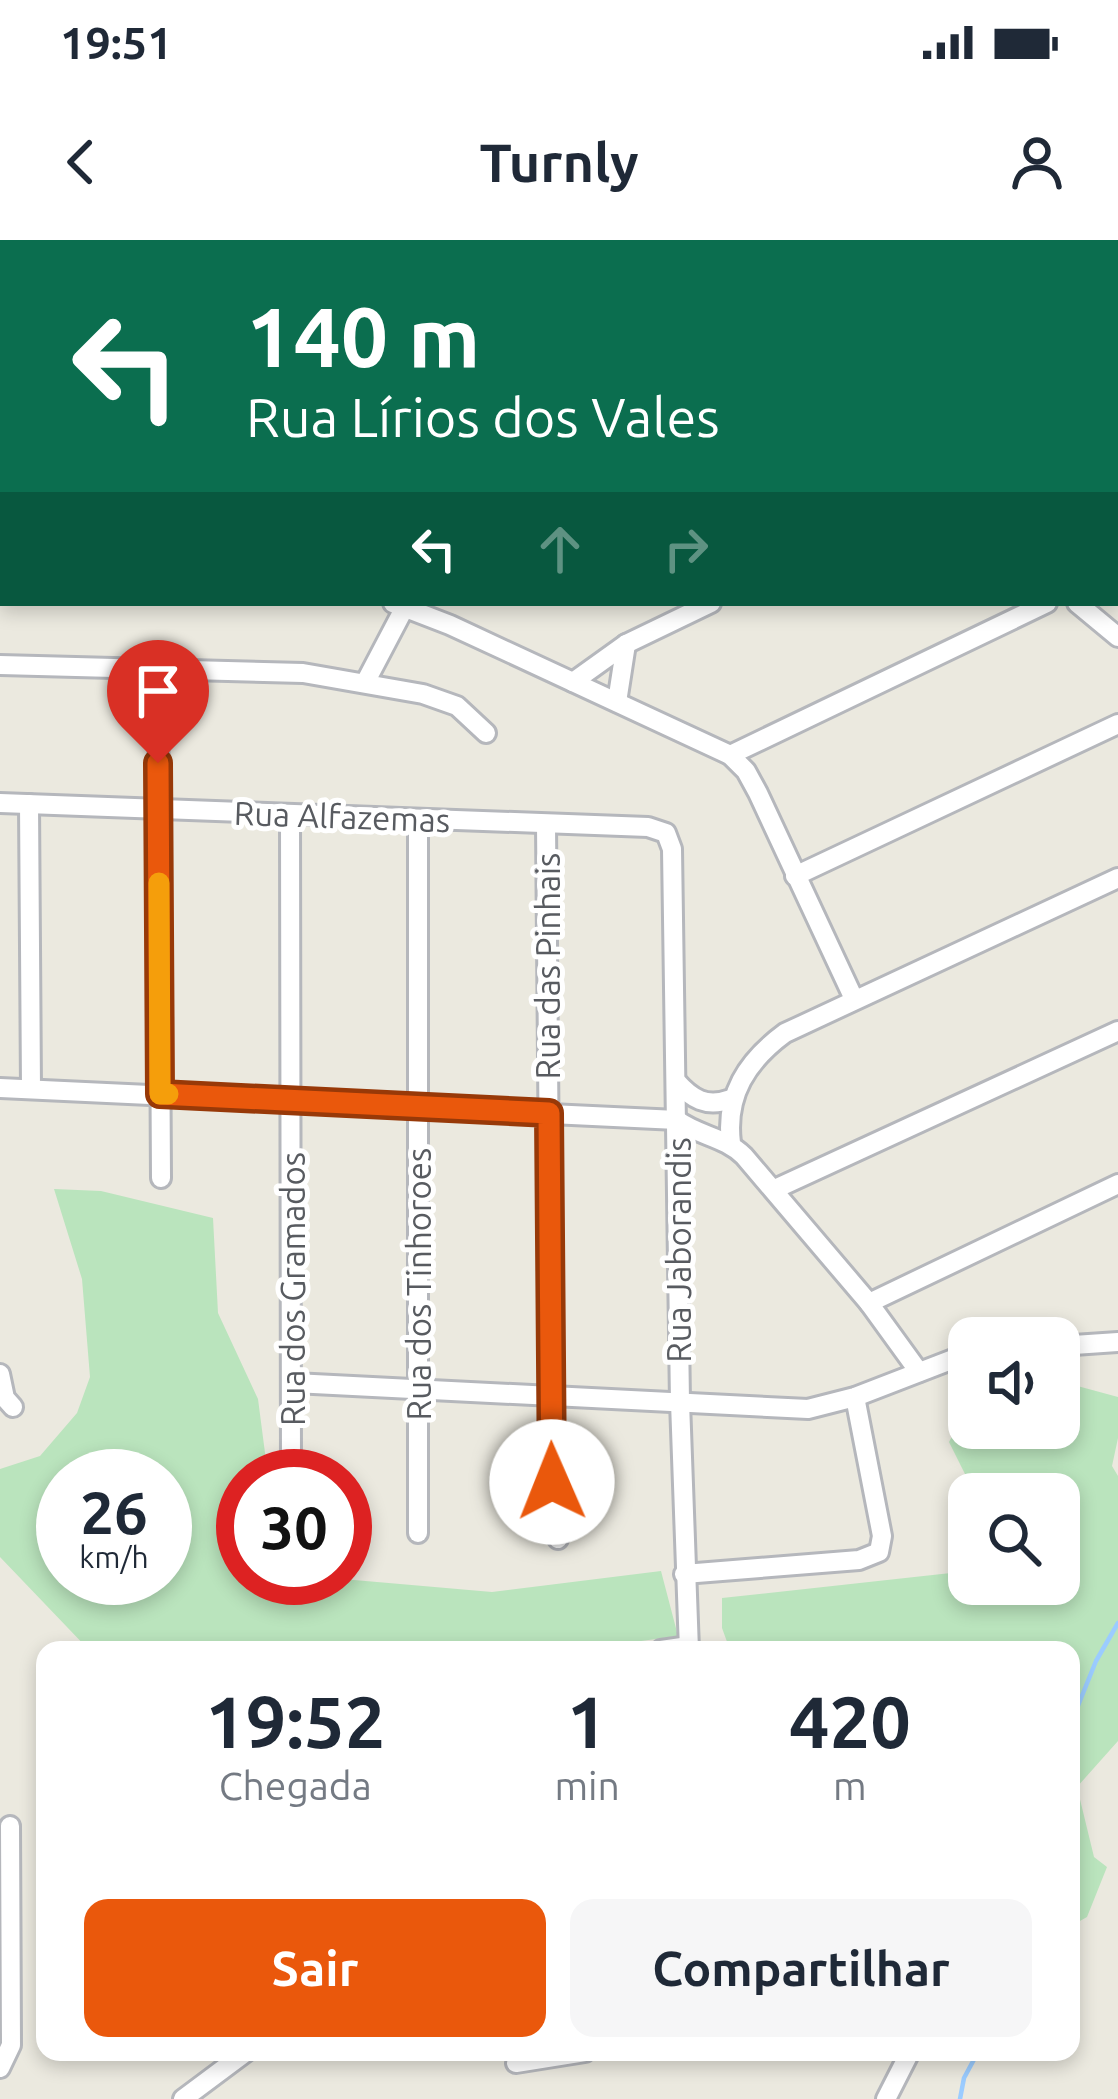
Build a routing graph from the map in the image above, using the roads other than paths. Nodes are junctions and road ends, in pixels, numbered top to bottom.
1 (400, 606) edge
2 (406, 606) edge
3 (453, 606) edge
4 (705, 606) edge
5 (1041, 606) edge
6 (1081, 606) edge
7 (450, 625) junction
8 (1118, 637) edge
9 (626, 644) junction
10 (0, 665) edge
11 (158, 669) junction
12 (365, 682) junction
13 (573, 682) junction
14 (617, 702) junction
15 (1118, 724) edge
16 (486, 733) dead end
17 (730, 755) junction
18 (0, 803) edge
19 (29, 804) junction
20 (159, 809) junction
21 (290, 814) junction
22 (418, 819) junction
23 (546, 824) junction
24 (673, 849) joint
25 (795, 876) junction
26 (1118, 878) edge
27 (854, 999) junction
28 (1118, 1031) edge
29 (676, 1081) junction
30 (0, 1088) edge
31 (32, 1089) junction
32 (160, 1094) junction
33 (290, 1099) junction
34 (731, 1099) junction
35 (418, 1106) junction
36 (549, 1113) junction
37 (677, 1120) junction
38 (731, 1143) junction
39 (161, 1178) dead end
40 (1118, 1184) edge
41 (775, 1190) junction
42 (869, 1303) junction
43 (1118, 1342) edge
44 (1080, 1345) edge
45 (948, 1361) edge
46 (919, 1372) junction
47 (0, 1374) edge
48 (294, 1383) junction
49 (418, 1389) junction
50 (551, 1396) junction
51 (855, 1397) junction
52 (680, 1402) junction
53 (14, 1408) dead end
54 (293, 1449) edge
55 (418, 1533) dead end
56 (558, 1539) dead end
57 (684, 1574) junction
58 (689, 1641) edge
59 (10, 1826) dead end
60 (234, 2061) edge
61 (529, 2061) edge
62 (905, 2061) edge
63 (516, 2063) dead end
64 (0, 2068) edge
65 (183, 2099) edge
66 (886, 2099) edge

1 - 12 street
2 - 7 street
3 - 7 street
4 - 9 street
5 - 17 street
6 - 8 street
7 - 13 street
9 - 13 street
9 - 14 street
10 - 11 street
11 - 12 street
11 - 20 street
12 - 16 street
13 - 14 street
14 - 17 street
15 - 25 street
17 - 25 street
18 - 19 street, Rua Alfazemas
19 - 20 street, Rua Alfazemas
19 - 31 street
20 - 21 street, Rua Alfazemas
20 - 32 street
21 - 22 street, Rua Alfazemas
21 - 33 street, Rua dos Gramados
22 - 23 street, Rua Alfazemas
22 - 35 street, Rua dos Tinhoroes
23 - 24 street, Rua Alfazemas
23 - 36 street, Rua das Pinhais
24 - 29 street, Rua Jaborandis
25 - 27 street
26 - 27 street
27 - 34 street
28 - 41 street
29 - 34 street
29 - 37 street, Rua Jaborandis
30 - 31 street
31 - 32 street
32 - 33 street
32 - 39 street
33 - 35 street
33 - 48 street, Rua dos Gramados
34 - 38 street
35 - 36 street
35 - 49 street, Rua dos Tinhoroes
36 - 37 street
36 - 50 street, Rua das Pinhais
37 - 38 street
37 - 52 street, Rua Jaborandis
38 - 41 street
40 - 42 street
41 - 42 street
42 - 46 street
43 - 44 street
45 - 46 street
46 - 51 street
47 - 53 street
48 - 49 street
48 - 54 street, Rua dos Gramados
49 - 50 street
49 - 55 street, Rua dos Tinhoroes
50 - 52 street
50 - 56 street, Rua das Pinhais
51 - 52 street
51 - 57 street
52 - 57 street, Rua Jaborandis
57 - 58 street, Rua Jaborandis
59 - 64 street
60 - 65 street
61 - 63 street
62 - 66 street

